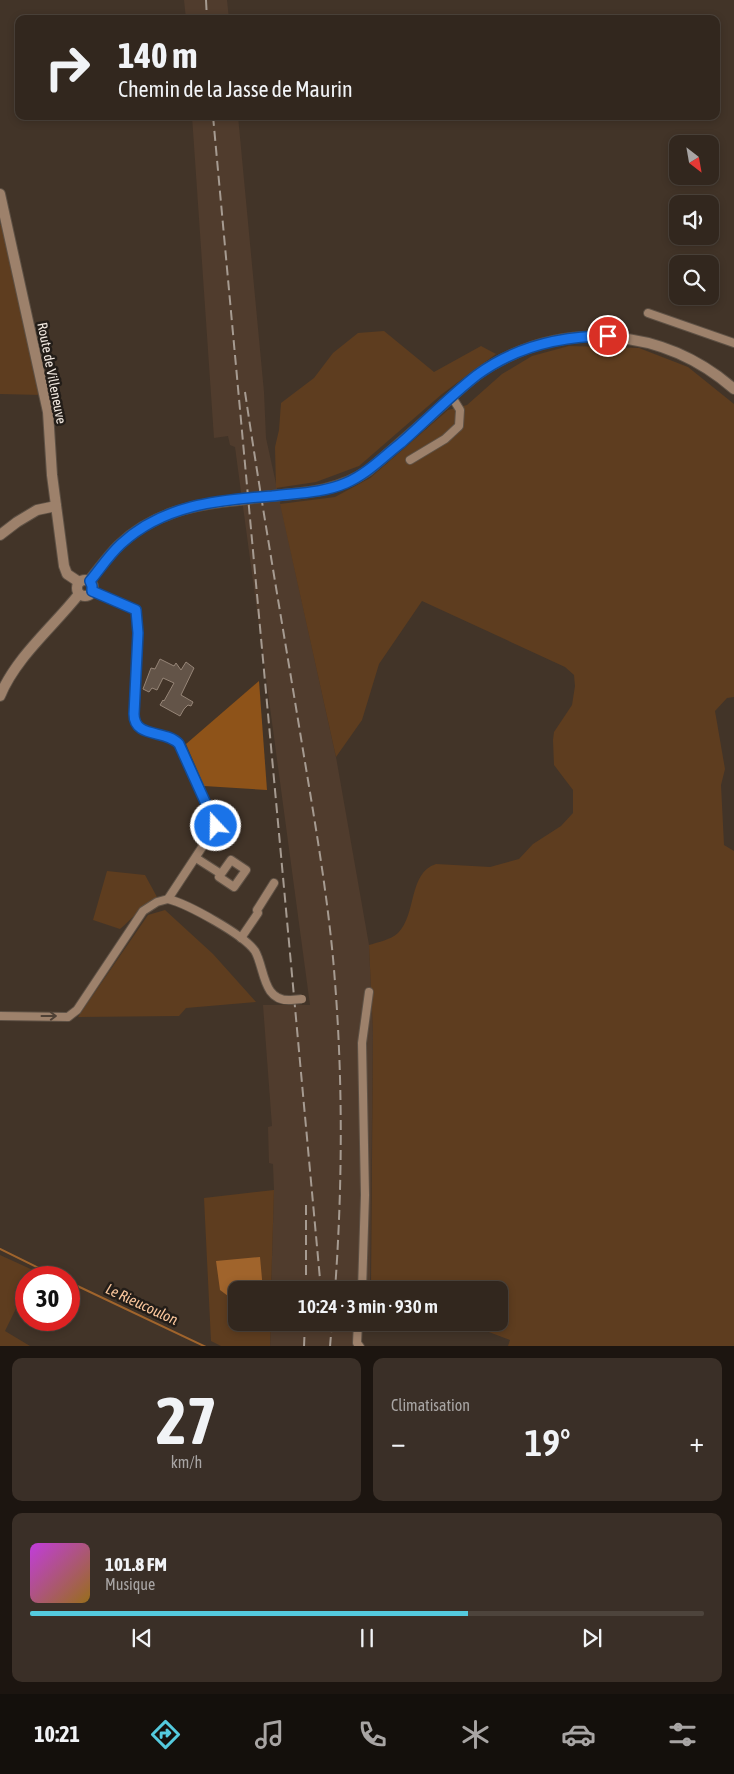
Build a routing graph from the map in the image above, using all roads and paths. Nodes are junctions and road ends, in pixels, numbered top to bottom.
1 (0, 194) edge
2 (648, 313) dead end
3 (734, 343) edge
4 (734, 389) edge
5 (452, 397) junction
6 (410, 460) dead end
7 (56, 506) junction
8 (0, 536) edge
9 (87, 585) junction
10 (0, 696) edge
11 (196, 858) junction
12 (221, 874) dead end
13 (274, 883) dead end
14 (168, 899) junction
15 (241, 938) junction
16 (369, 992) dead end
17 (302, 999) dead end
18 (0, 1016) edge
19 (362, 1281) edge
20 (358, 1331) edge
21 (360, 1346) edge

1 - 7 street, Route de Villeneuve
2 - 3 street
4 - 5 street
5 - 6 street
5 - 9 street, bridge
7 - 8 street
7 - 9 street, Route de Villeneuve
9 - 10 street
9 - 11 street
11 - 12 street
11 - 14 street
13 - 15 street
14 - 15 street
18 -> 14 street
15 - 17 street, bridge
16 - 19 street
20 - 21 street

